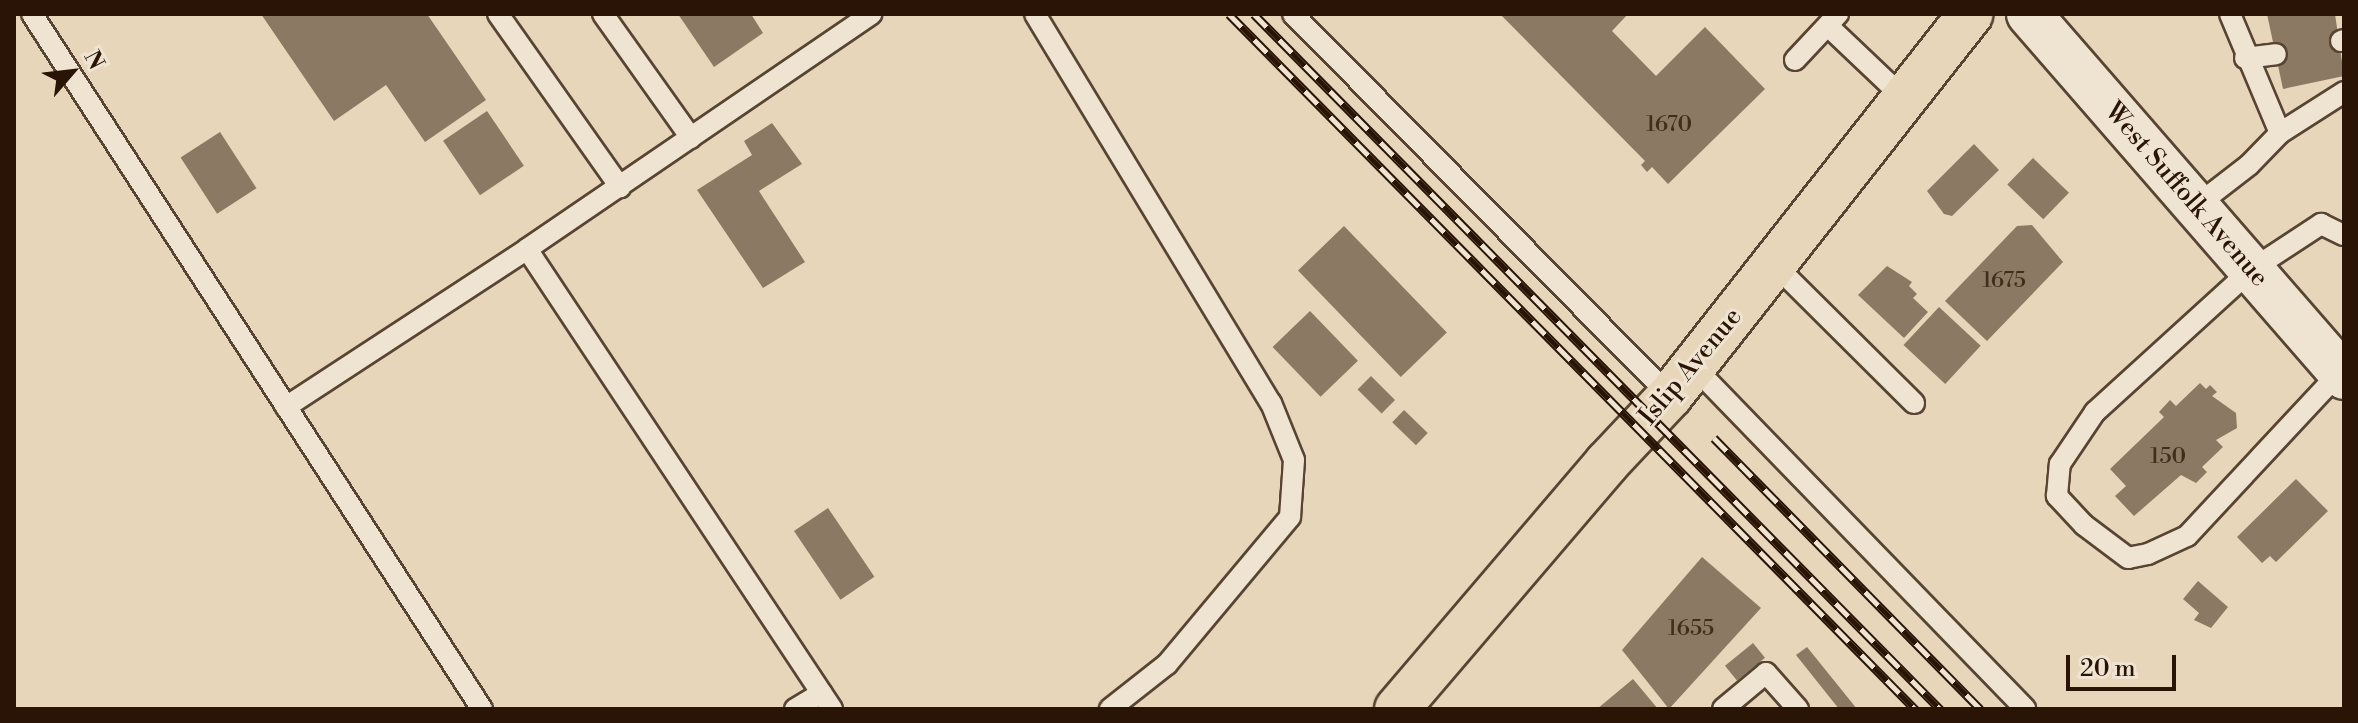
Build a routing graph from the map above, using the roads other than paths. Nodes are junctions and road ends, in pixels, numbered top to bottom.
1 (32, 14) edge
2 (498, 14) edge
3 (603, 14) edge
4 (872, 14) edge
5 (1035, 14) edge
6 (1293, 14) edge
7 (1971, 14) edge
8 (2029, 14) edge
9 (2230, 14) edge
10 (1833, 20) edge
11 (2276, 54) dead end
12 (2245, 58) junction
13 (1795, 60) dead end
14 (2344, 92) edge
15 (1905, 99) junction
16 (2280, 133) junction
17 (691, 138) junction
18 (620, 187) junction
19 (2196, 206) junction
20 (2344, 235) edge
21 (527, 249) junction
22 (1775, 265) junction
23 (2251, 270) junction
24 (2342, 374) edge
25 (1682, 382) junction
26 (1914, 403) dead end
27 (286, 407) junction
28 (827, 701) edge
29 (482, 709) edge
30 (795, 709) edge
31 (1110, 709) edge
32 (1397, 709) edge
33 (1723, 709) edge
34 (1798, 709) edge
35 (2025, 709) edge

1 - 27 lane
2 - 18 lane
3 - 17 lane
4 - 17 lane
5 - 31 lane
6 - 25 lane
7 - 15 main road, Islip Avenue
8 - 19 main road, West Suffolk Avenue
9 - 12 lane
10 - 13 lane
10 - 15 lane
11 - 12 lane
12 - 16 lane
14 - 16 lane
15 - 22 main road, Islip Avenue
16 - 19 lane
17 - 18 lane
18 - 21 lane
19 - 23 main road, West Suffolk Avenue
20 - 23 lane
21 - 27 lane
21 - 28 lane
22 - 25 main road, Islip Avenue
22 - 26 lane
23 - 24 main road, West Suffolk Avenue
23 - 24 lane
25 - 32 main road, Islip Avenue
25 - 35 lane
27 - 29 lane
28 - 30 lane
33 - 34 lane

